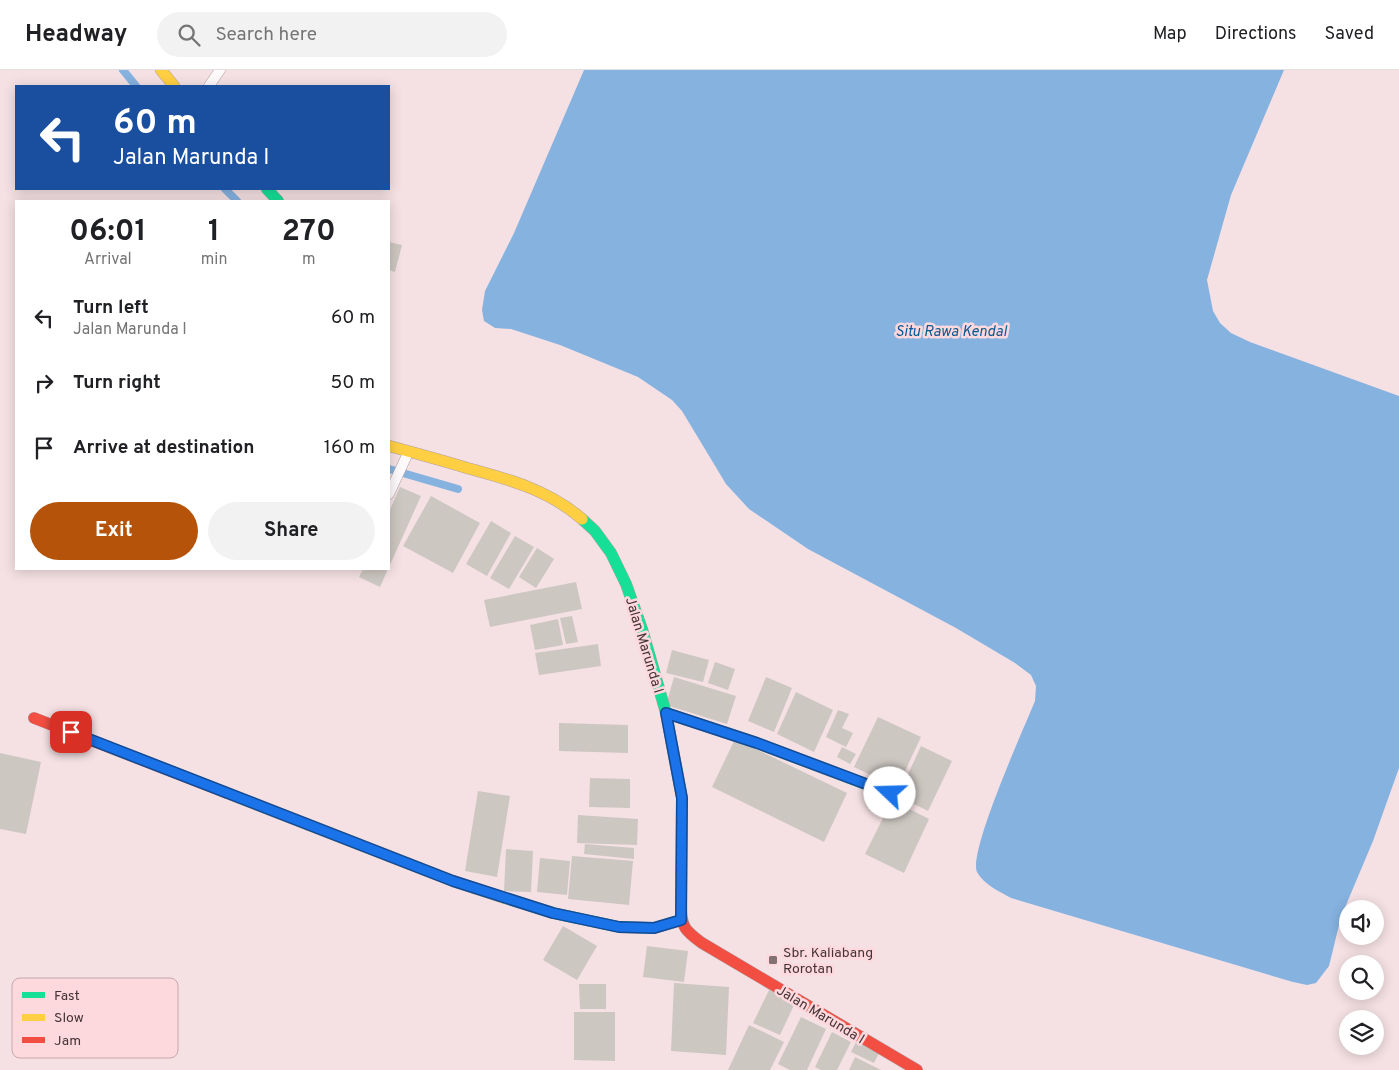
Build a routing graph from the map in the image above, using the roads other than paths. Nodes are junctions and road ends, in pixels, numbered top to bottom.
1 (161, 70) edge
2 (220, 70) edge
3 (173, 85) edge
4 (210, 85) edge
5 (268, 190) edge
6 (277, 200) edge
7 (390, 446) edge
8 (408, 452) junction
9 (390, 492) edge
10 (666, 713) junction
11 (34, 718) dead end
12 (890, 793) dead end
13 (681, 920) junction
14 (917, 1070) edge

1 - 3 street
2 - 4 lane
5 - 6 street
7 - 8 street, Jalan Marunda I
8 - 9 lane
8 - 10 street, Jalan Marunda I
10 - 12 street
10 - 13 street, Jalan Marunda I
11 - 13 street
13 - 14 street, Jalan Marunda I

